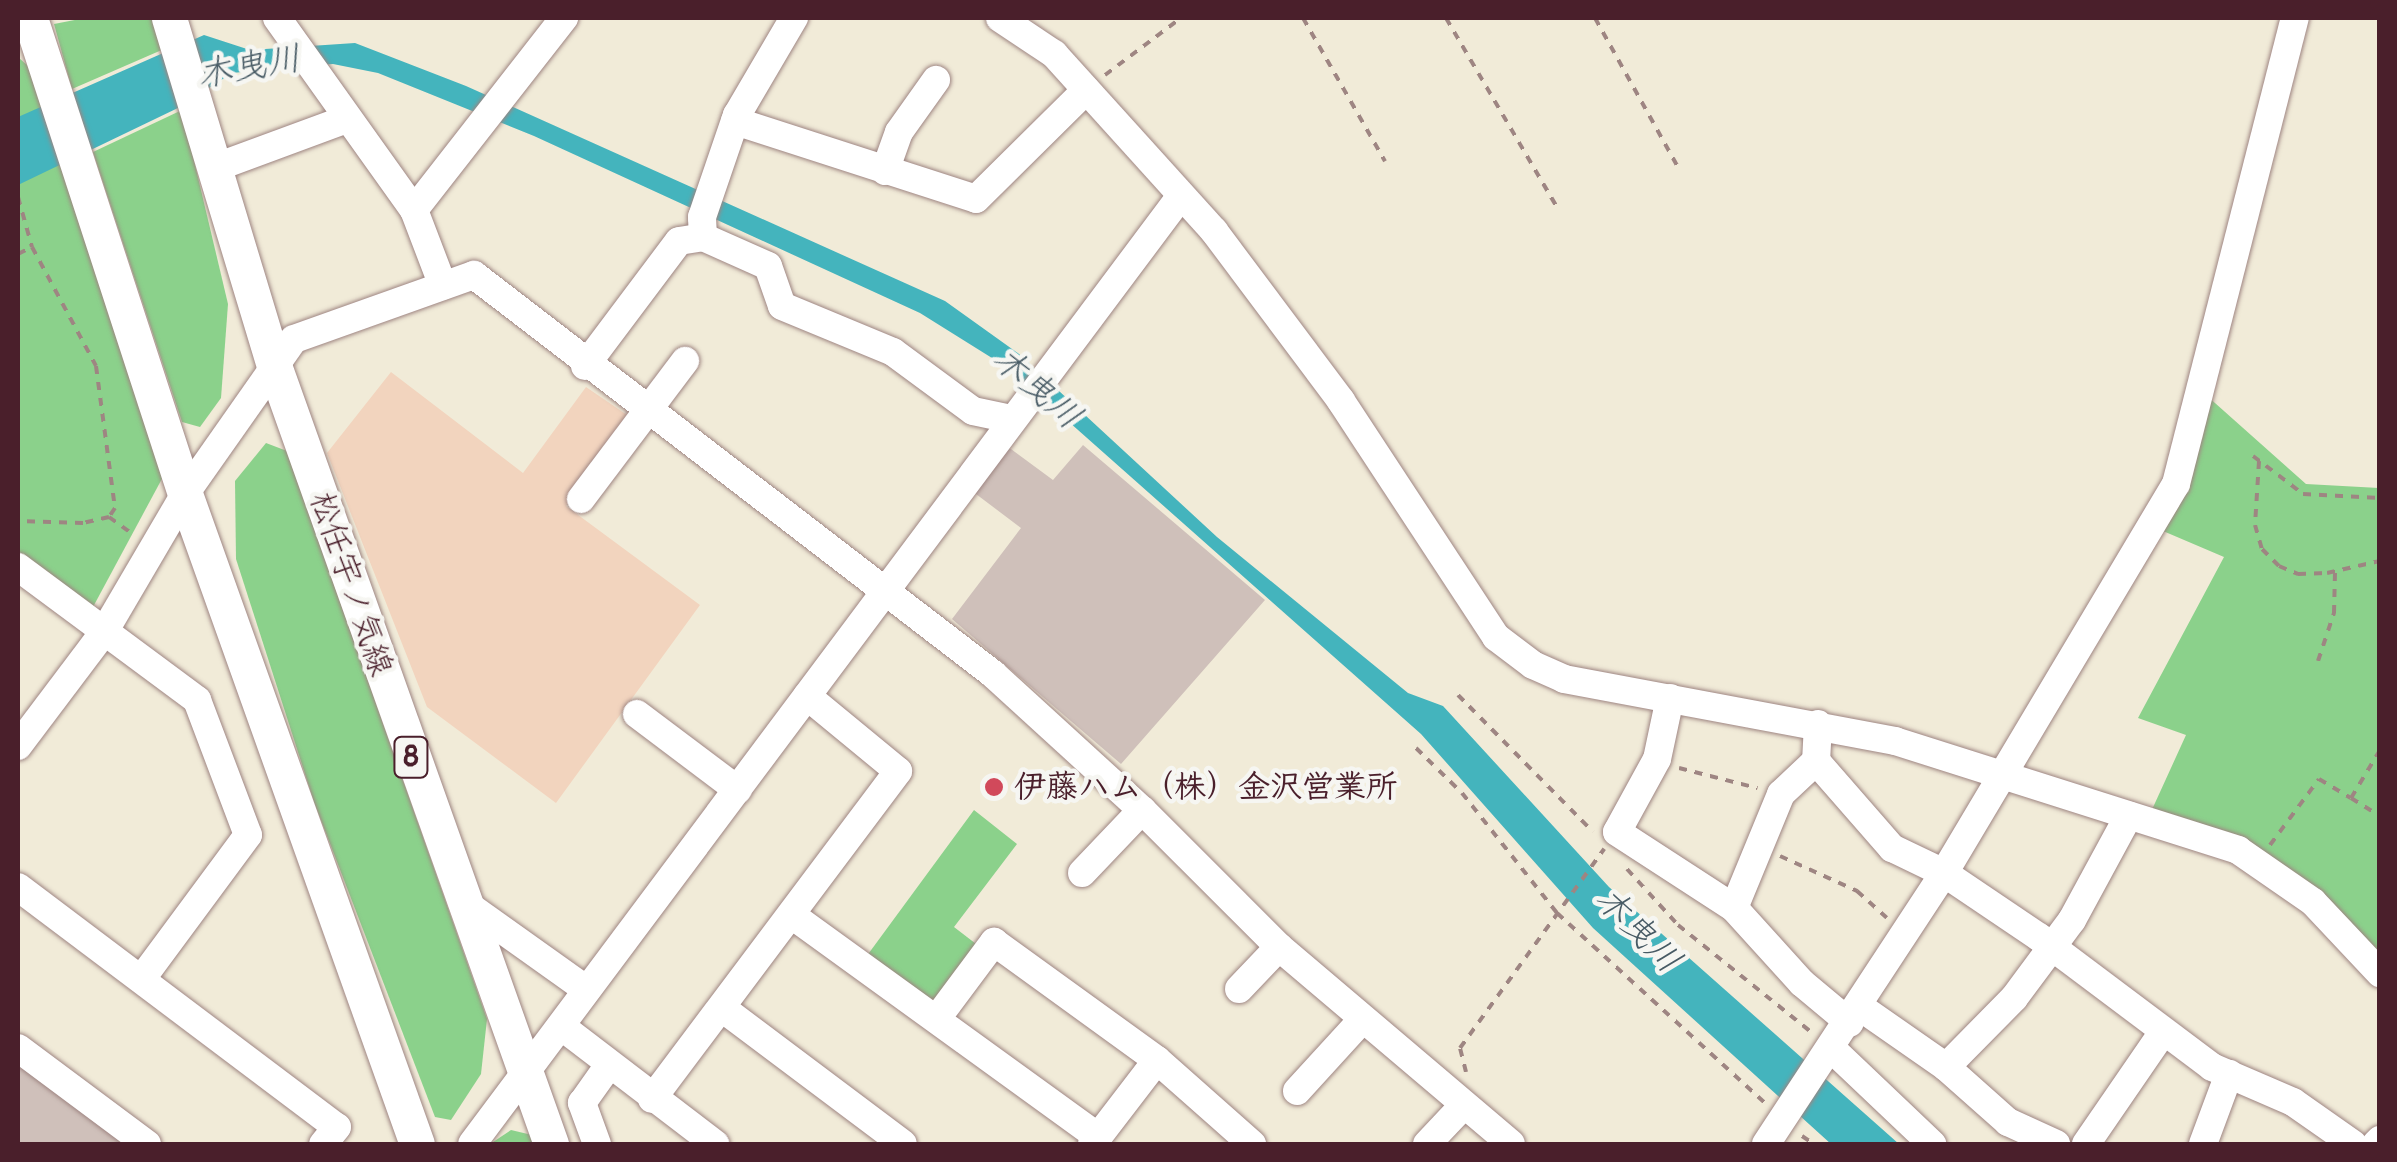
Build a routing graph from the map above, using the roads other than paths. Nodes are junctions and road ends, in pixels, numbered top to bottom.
1 (30, 18) edge
2 (564, 18) edge
3 (794, 18) edge
4 (1000, 18) edge
5 (2296, 18) edge
6 (172, 26) edge
7 (283, 27) edge
8 (936, 80) dead end
9 (1086, 90) junction
10 (344, 120) junction
11 (735, 121) junction
12 (214, 168) junction
13 (885, 171) junction
14 (1180, 197) junction
15 (414, 210) junction
16 (705, 215) junction
17 (443, 286) junction
18 (685, 361) dead end
19 (585, 366) junction
20 (276, 368) junction
21 (646, 412) junction
22 (1012, 420) junction
23 (185, 494) junction
24 (581, 499) dead end
25 (18, 567) edge
26 (886, 589) junction
27 (104, 632) junction
28 (807, 696) junction
29 (1670, 698) junction
30 (637, 714) dead end
31 (1818, 724) junction
32 (18, 746) edge
33 (1816, 761) junction
34 (2005, 775) junction
35 (738, 790) junction
36 (1142, 810) junction
37 (2128, 815) junction
38 (1082, 873) dead end
39 (1944, 873) junction
40 (18, 888) edge
41 (462, 901) junction
42 (1734, 908) junction
43 (793, 916) junction
44 (1279, 947) junction
45 (2052, 947) junction
46 (2380, 972) edge
47 (142, 978) junction
48 (1238, 989) dead end
49 (587, 990) junction
50 (722, 1008) junction
51 (1855, 1015) junction
52 (938, 1018) junction
53 (1361, 1022) junction
54 (562, 1027) junction
55 (2162, 1032) junction
56 (18, 1048) edge
57 (1830, 1055) junction
58 (1158, 1060) junction
59 (608, 1065) junction
60 (1946, 1067) junction
61 (524, 1073) junction
62 (2229, 1074) junction
63 (1298, 1091) dead end
64 (652, 1099) junction
65 (1470, 1114) junction
66 (1778, 1127) edge
67 (1095, 1141) edge
68 (1249, 1143) edge
69 (148, 1144) edge
70 (323, 1144) edge
71 (417, 1144) edge
72 (472, 1144) edge
73 (551, 1144) edge
74 (598, 1144) edge
75 (715, 1144) edge
76 (903, 1144) edge
77 (1426, 1144) edge
78 (1508, 1144) edge
79 (1932, 1144) edge
80 (2056, 1144) edge
81 (2086, 1144) edge
82 (2203, 1144) edge
83 (2353, 1144) edge

1 - 23 main road
2 - 15 street
3 - 11 street
4 - 9 street
5 - 34 street
6 - 12 main road, 松任宇ノ気線 / 8
7 - 10 street
8 - 13 street
9 - 13 street
9 - 14 street
10 - 12 street
10 - 15 street
11 - 13 street
11 - 16 street
12 - 20 main road, 松任宇ノ気線 / 8
14 - 22 street
14 - 29 street
15 - 17 street
16 - 19 street
16 - 22 street
17 - 19 street
17 - 20 street
18 - 21 street
19 - 21 street
20 - 23 street
20 - 41 main road, 松任宇ノ気線 / 8
21 - 24 street
21 - 26 street
22 - 26 street
23 - 27 street
23 - 71 main road
25 - 27 street
26 - 28 street
26 - 36 street
27 - 32 street
27 - 47 street
28 - 35 street
28 - 43 street
29 - 31 street
29 - 42 street
30 - 35 street
31 - 33 street
31 - 34 street
33 - 39 street
33 - 42 street
34 - 37 street
34 - 39 street
35 - 49 street
36 - 38 street
36 - 44 street
37 - 45 street
37 - 46 street
39 - 45 street
39 - 51 street
40 - 47 street
41 - 49 street
41 - 61 main road, 松任宇ノ気線 / 8
42 - 51 street
43 - 50 street
43 - 52 street
44 - 48 street
44 - 53 street
45 - 55 street
45 - 60 street
47 - 70 street
49 - 54 street
50 - 64 street
50 - 76 street
51 - 57 street
51 - 60 street
52 - 58 street
52 - 67 street
53 - 63 street
53 - 65 street
54 - 59 street
54 - 61 street
55 - 62 street
55 - 81 street
56 - 69 street
57 - 66 street
57 - 79 street
58 - 67 street
58 - 68 street
59 - 64 street
59 - 74 street
60 - 80 street
61 - 72 street
61 - 73 main road, 松任宇ノ気線 / 8
62 - 82 street
62 - 83 street
64 - 75 street
65 - 77 street
65 - 78 street

